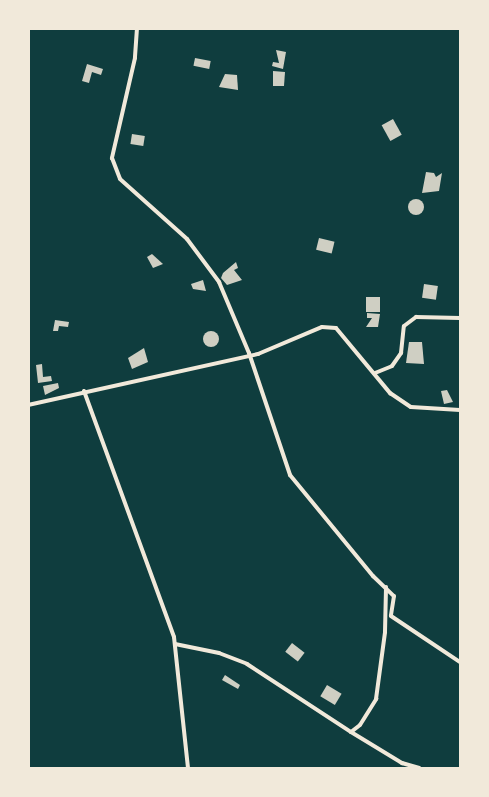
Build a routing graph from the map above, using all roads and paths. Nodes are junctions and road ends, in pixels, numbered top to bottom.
1 (137, 28) edge
2 (460, 318) edge
3 (249, 354) junction
4 (375, 373) junction
5 (84, 391) junction
6 (28, 405) edge
7 (460, 410) edge
8 (386, 586) junction
9 (175, 644) junction
10 (460, 662) edge
11 (351, 732) junction
12 (188, 768) edge
13 (419, 768) edge

1 - 3 street
2 - 4 street
3 - 4 street
3 - 5 street
3 - 8 street
4 - 7 street
5 - 6 street
5 - 9 street
8 - 10 street
8 - 11 street
9 - 11 street
9 - 12 street
11 - 13 street

